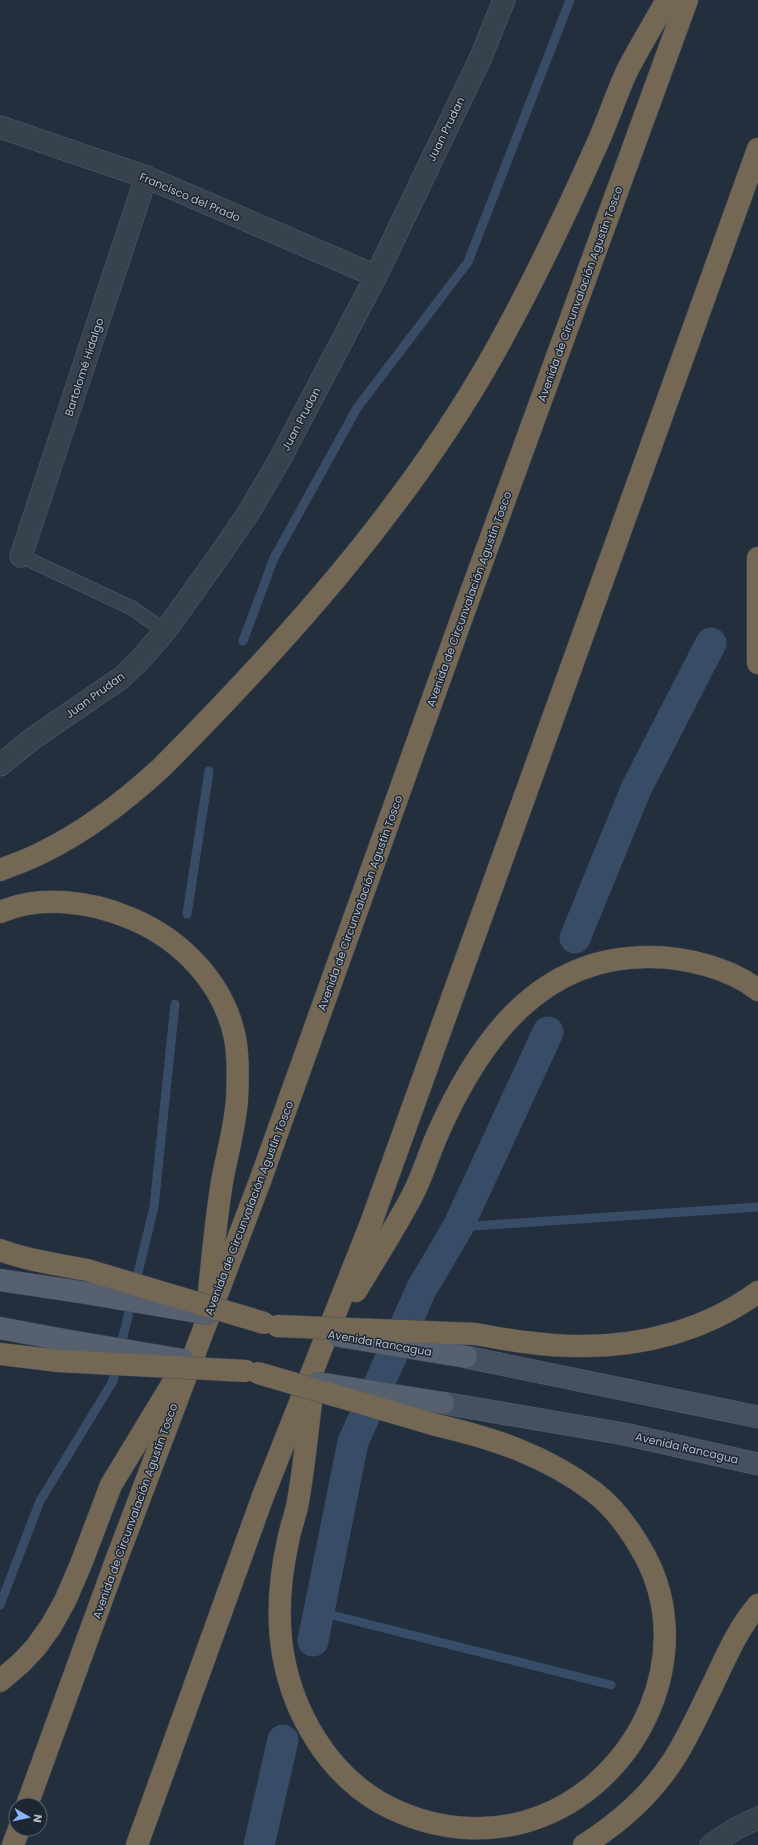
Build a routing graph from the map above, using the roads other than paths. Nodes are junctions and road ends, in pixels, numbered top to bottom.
1 (504, 0) edge
2 (667, 0) edge
3 (687, 0) edge
4 (0, 127) edge
5 (758, 149) edge
6 (146, 178) junction
7 (376, 276) junction
8 (21, 556) joint
9 (758, 558) edge
10 (165, 631) junction
11 (758, 663) edge
12 (0, 764) edge
13 (0, 870) edge
14 (0, 912) edge
15 (758, 990) edge
16 (0, 1250) edge
17 (0, 1280) edge
18 (758, 1292) edge
19 (271, 1324) junction
20 (0, 1328) edge
21 (202, 1333) junction
22 (0, 1354) edge
23 (320, 1354) junction
24 (252, 1372) junction
25 (758, 1417) edge
26 (758, 1464) edge
27 (758, 1605) edge
28 (0, 1681) edge
29 (30, 1797) edge
30 (758, 1818) edge
31 (137, 1845) edge
32 (584, 1845) edge
33 (711, 1845) edge

1 - 7 street, Juan Prudan
2 - 13 highway
3 - 21 highway, Avenida de Circunvalación Agustín Tosco
4 - 6 street, Francisco del Prado
5 - 23 highway
6 - 7 street, Francisco del Prado
6 - 8 street, Bartolomé Hidalgo
7 - 10 street, Juan Prudan
8 - 10 lane
9 - 11 highway
10 - 12 street, Juan Prudan
14 - 21 highway
15 - 23 highway
16 - 19 highway, bridge
17 - 19 main road, Avenida Rancagua, bridge
18 - 19 highway, bridge
19 - 25 main road, Avenida Rancagua, bridge
20 - 24 main road, Avenida Rancagua, bridge
21 - 28 highway
21 - 29 highway, Avenida de Circunvalación Agustín Tosco
22 - 24 highway, bridge
23 - 24 highway, bridge
23 - 31 highway
24 - 26 main road, Avenida Rancagua, bridge
27 - 32 highway
30 - 33 street

